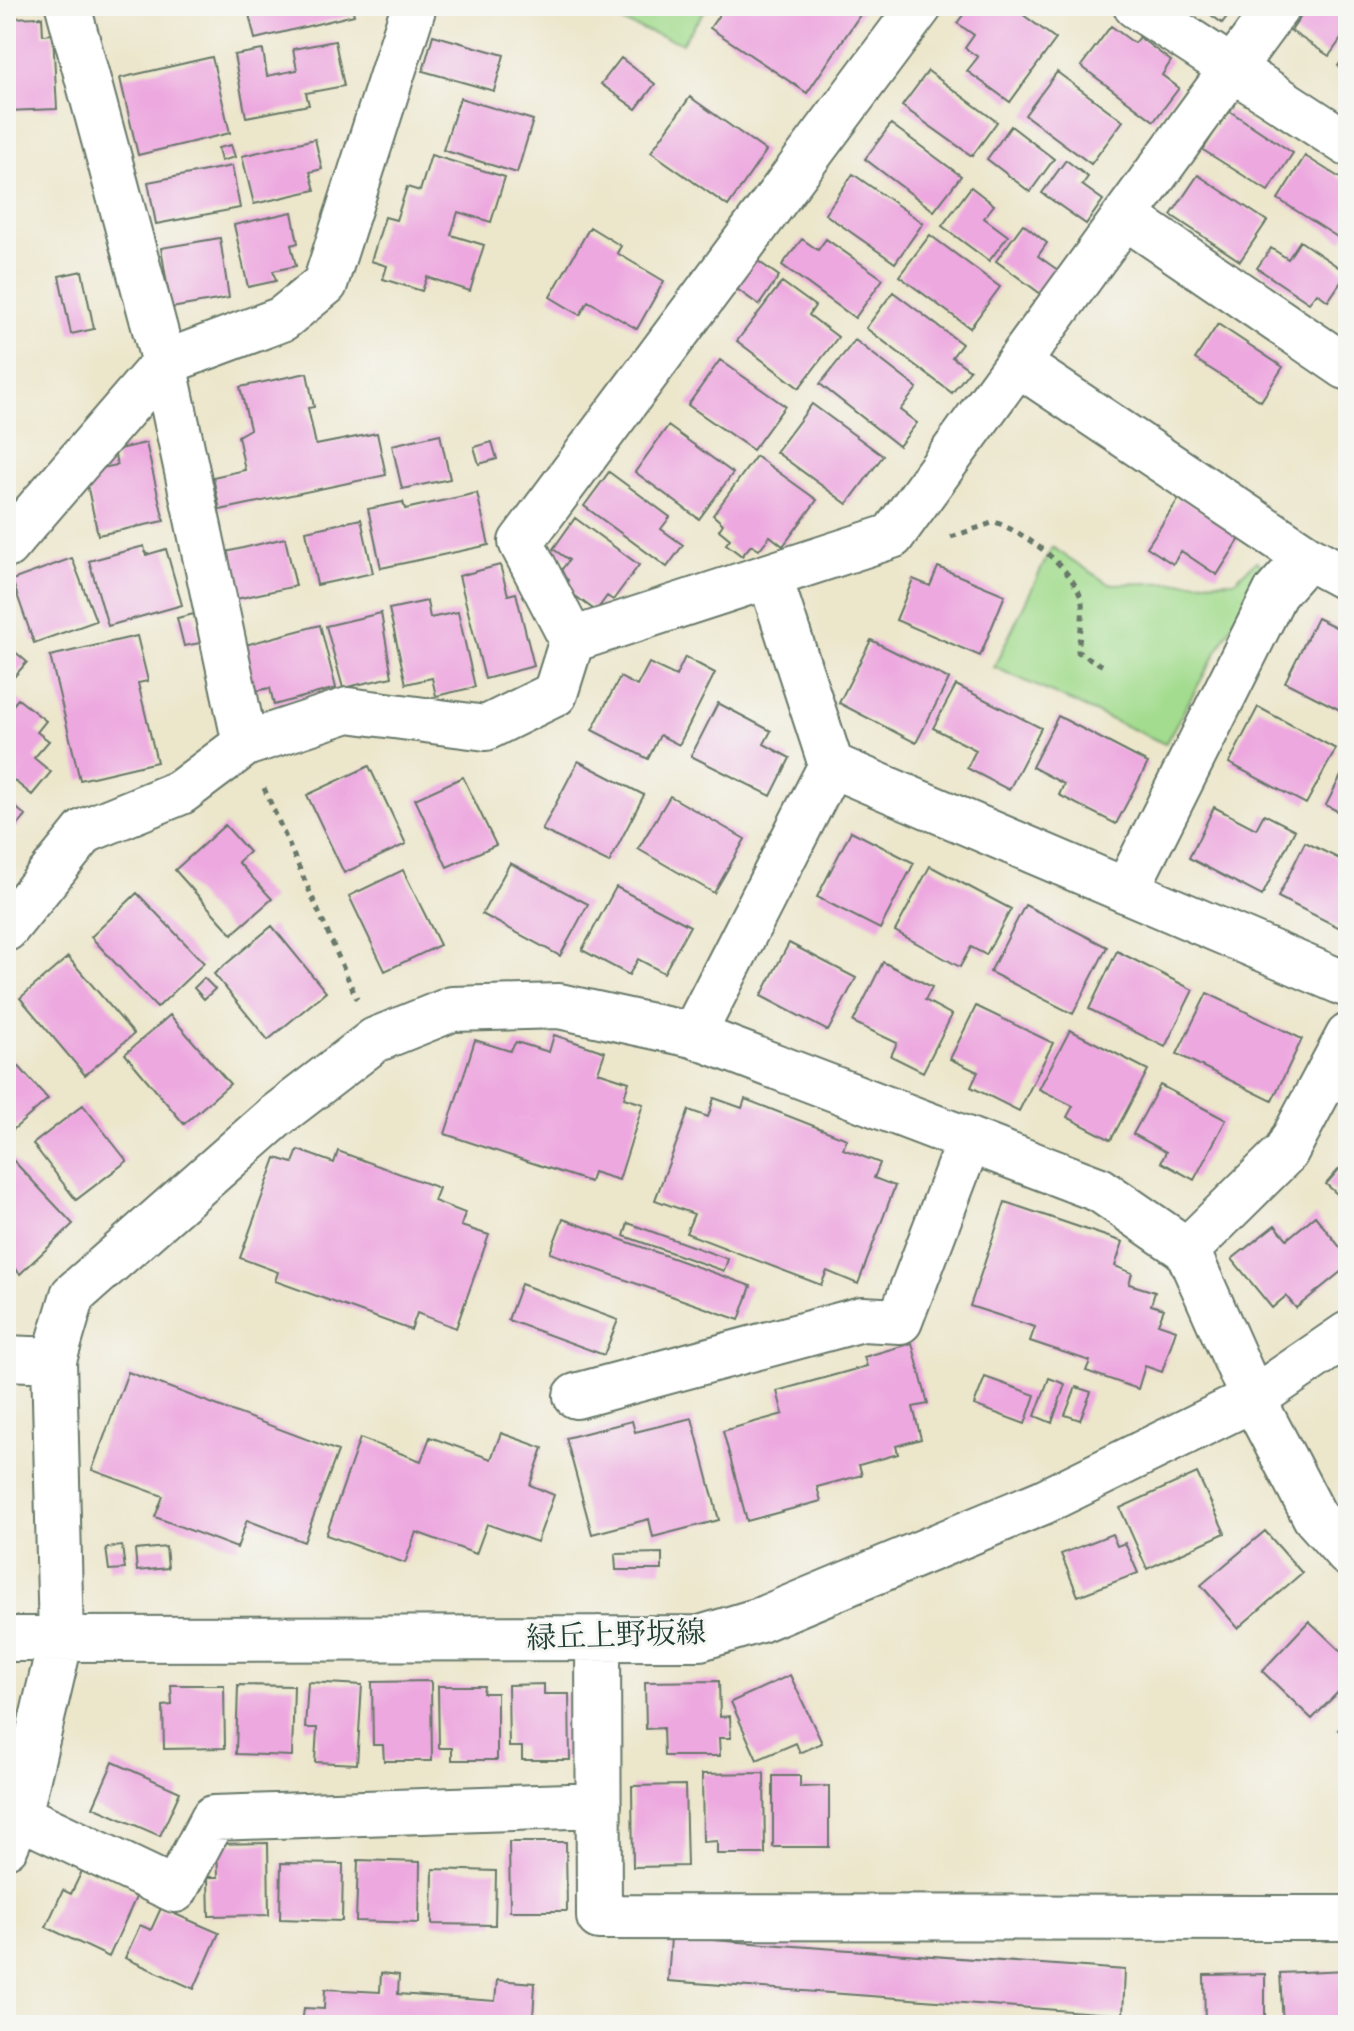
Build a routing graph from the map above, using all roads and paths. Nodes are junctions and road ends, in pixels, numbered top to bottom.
1 (68, 6) edge
2 (414, 6) edge
3 (920, 6) edge
4 (1136, 6) edge
5 (1278, 6) edge
6 (1234, 71) junction
7 (1348, 144) edge
8 (1126, 217) junction
9 (164, 363) junction
10 (1018, 364) junction
11 (1346, 367) dead end
12 (937, 542) dead end
13 (6, 546) edge
14 (1307, 557) junction
15 (770, 578) junction
16 (1348, 579) edge
17 (572, 640) junction
18 (1107, 668) dead end
19 (245, 744) junction
20 (831, 765) junction
21 (1127, 889) junction
22 (6, 929) edge
23 (1348, 985) edge
24 (693, 1035) junction
25 (1348, 1036) edge
26 (375, 1040) junction
27 (969, 1140) junction
28 (1187, 1250) junction
29 (1348, 1334) edge
30 (6, 1358) edge
31 (54, 1360) junction
32 (576, 1396) dead end
33 (1253, 1399) junction
34 (1348, 1554) edge
35 (61, 1638) junction
36 (598, 1638) junction
37 (6, 1639) edge
38 (599, 1805) junction
39 (12, 1831) edge
40 (1348, 1918) edge

1 - 9 street
2 - 9 street
3 - 17 street
4 - 6 street
5 - 6 street
6 - 7 street
6 - 8 street
8 - 10 street
8 - 11 street
9 - 13 street
9 - 19 street
10 - 14 street
10 - 15 street
12 - 18 path
14 - 16 street
14 - 21 street
15 - 17 street
15 - 20 street
17 - 19 street
19 - 22 street
19 - 26 path
20 - 21 street
20 - 24 street
21 - 23 street
24 - 26 street
24 - 27 street
25 - 28 street
26 - 31 street
27 - 28 street
27 - 32 street
28 - 33 street
29 - 33 street, 緑丘上野坂線
30 - 31 street
31 - 35 street
33 - 34 street
33 - 36 street, 緑丘上野坂線
35 - 36 street, 緑丘上野坂線
35 - 37 street, 緑丘上野坂線
35 - 39 street
36 - 38 street
38 - 39 street
38 - 40 street

